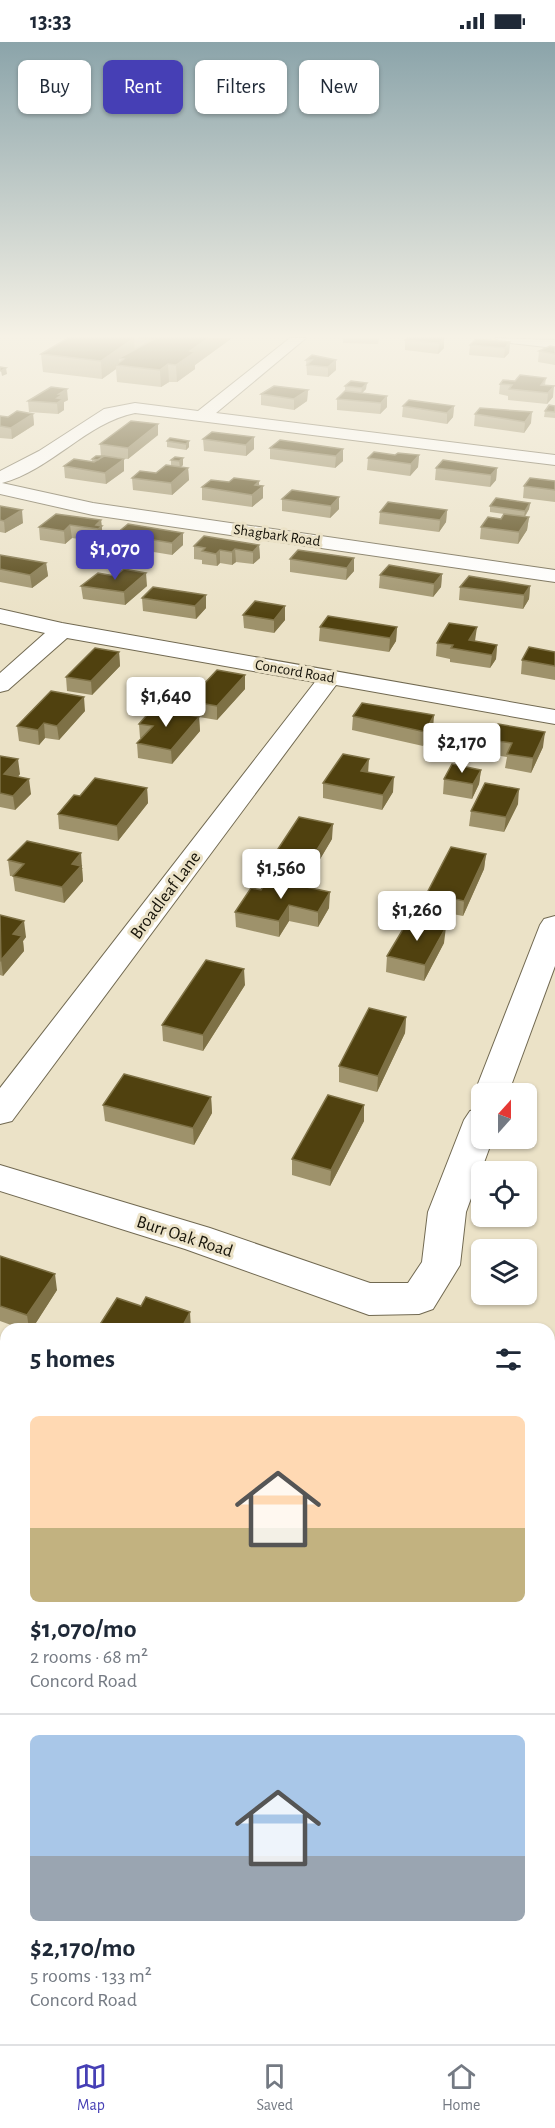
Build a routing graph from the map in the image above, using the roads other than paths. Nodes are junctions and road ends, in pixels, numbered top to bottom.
1 (81, 431) edge
2 (326, 431) edge
3 (555, 460) edge
4 (0, 478) edge
5 (0, 488) edge
6 (555, 576) edge
7 (0, 616) edge
8 (62, 630) junction
9 (330, 678) junction
10 (0, 685) edge
11 (555, 717) edge
12 (555, 925) edge
13 (496, 1083) edge
14 (0, 1112) edge
15 (471, 1149) edge
16 (0, 1178) edge

1 - 4 street
2 - 3 street
5 - 6 street, Shagbark Road
7 - 8 street, Concord Road
8 - 9 street, Concord Road
8 - 10 street
9 - 11 street, Concord Road
9 - 14 street, Broadleaf Lane
12 - 13 street
15 - 16 street, Burr Oak Road

